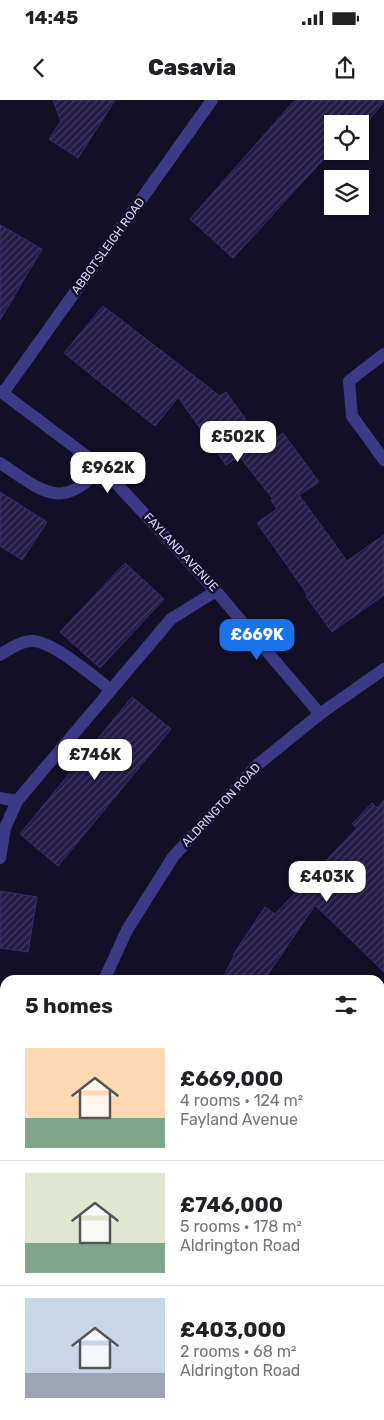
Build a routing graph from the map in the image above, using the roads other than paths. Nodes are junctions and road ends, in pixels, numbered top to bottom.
1 (212, 100) edge
2 (384, 354) edge
3 (2, 392) edge
4 (384, 460) edge
5 (0, 463) edge
6 (101, 467) junction
7 (216, 591) junction
8 (0, 655) edge
9 (384, 669) edge
10 (111, 690) junction
11 (320, 714) junction
12 (0, 798) edge
13 (17, 801) junction
14 (0, 858) edge
15 (106, 975) edge

1 - 3 street, ABBOTSLEIGH ROAD
2 - 4 street
3 - 6 street, FAYLAND AVENUE
5 - 6 street
6 - 7 street, FAYLAND AVENUE
7 - 10 street
7 - 11 street, FAYLAND AVENUE
8 - 10 street
9 - 11 street, ALDRINGTON ROAD
10 - 13 street
11 - 15 street, ALDRINGTON ROAD
12 - 13 street
13 - 14 street

